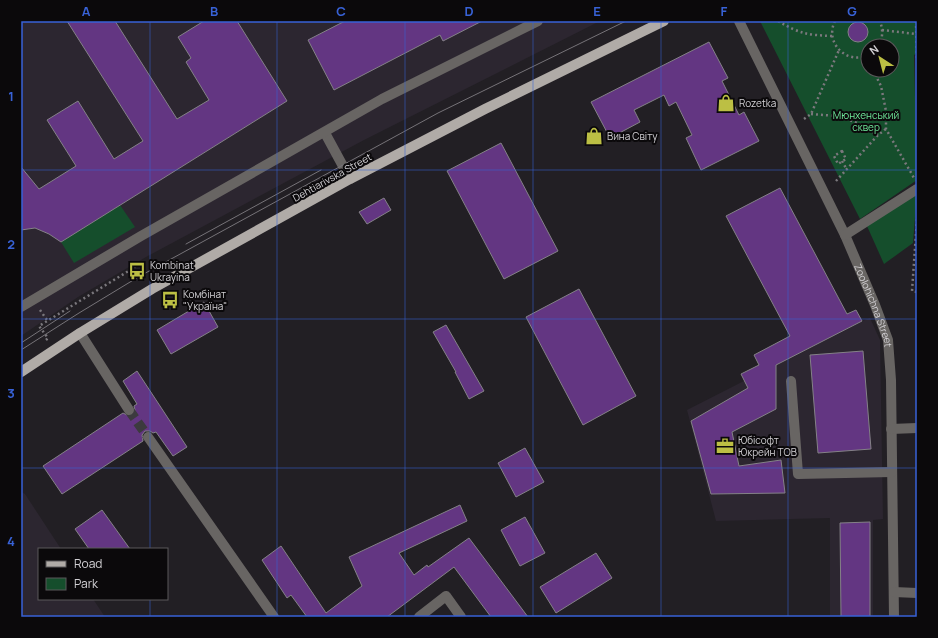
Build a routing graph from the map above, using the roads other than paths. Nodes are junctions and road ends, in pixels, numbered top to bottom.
1 (538, 21) edge
2 (664, 21) edge
3 (740, 21) edge
4 (325, 132) junction
5 (350, 180) junction
6 (917, 189) edge
7 (845, 235) junction
8 (21, 307) edge
9 (80, 333) junction
10 (21, 372) edge
11 (791, 381) dead end
12 (129, 410) tunnel mouth
13 (917, 428) edge
14 (891, 429) junction
15 (148, 437) tunnel mouth
16 (892, 472) junction
17 (894, 592) junction
18 (917, 592) edge
19 (274, 617) edge
20 (419, 617) edge
21 (461, 617) edge
22 (894, 617) edge

1 - 4 street
2 - 5 main road, Dehtiarivska Street
3 - 7 street, Zoolohichna Street
4 - 5 street
4 - 8 street
5 - 9 main road, Dehtiarivska Street
6 - 7 street
7 - 14 street, Zoolohichna Street
9 - 10 main road, Dehtiarivska Street
9 - 12 street
11 - 16 street
13 - 14 street
14 - 16 street, Zoolohichna Street
15 - 19 street
16 - 17 street, Zoolohichna Street
17 - 18 street
17 - 22 street, Zoolohichna Street
20 - 21 street

